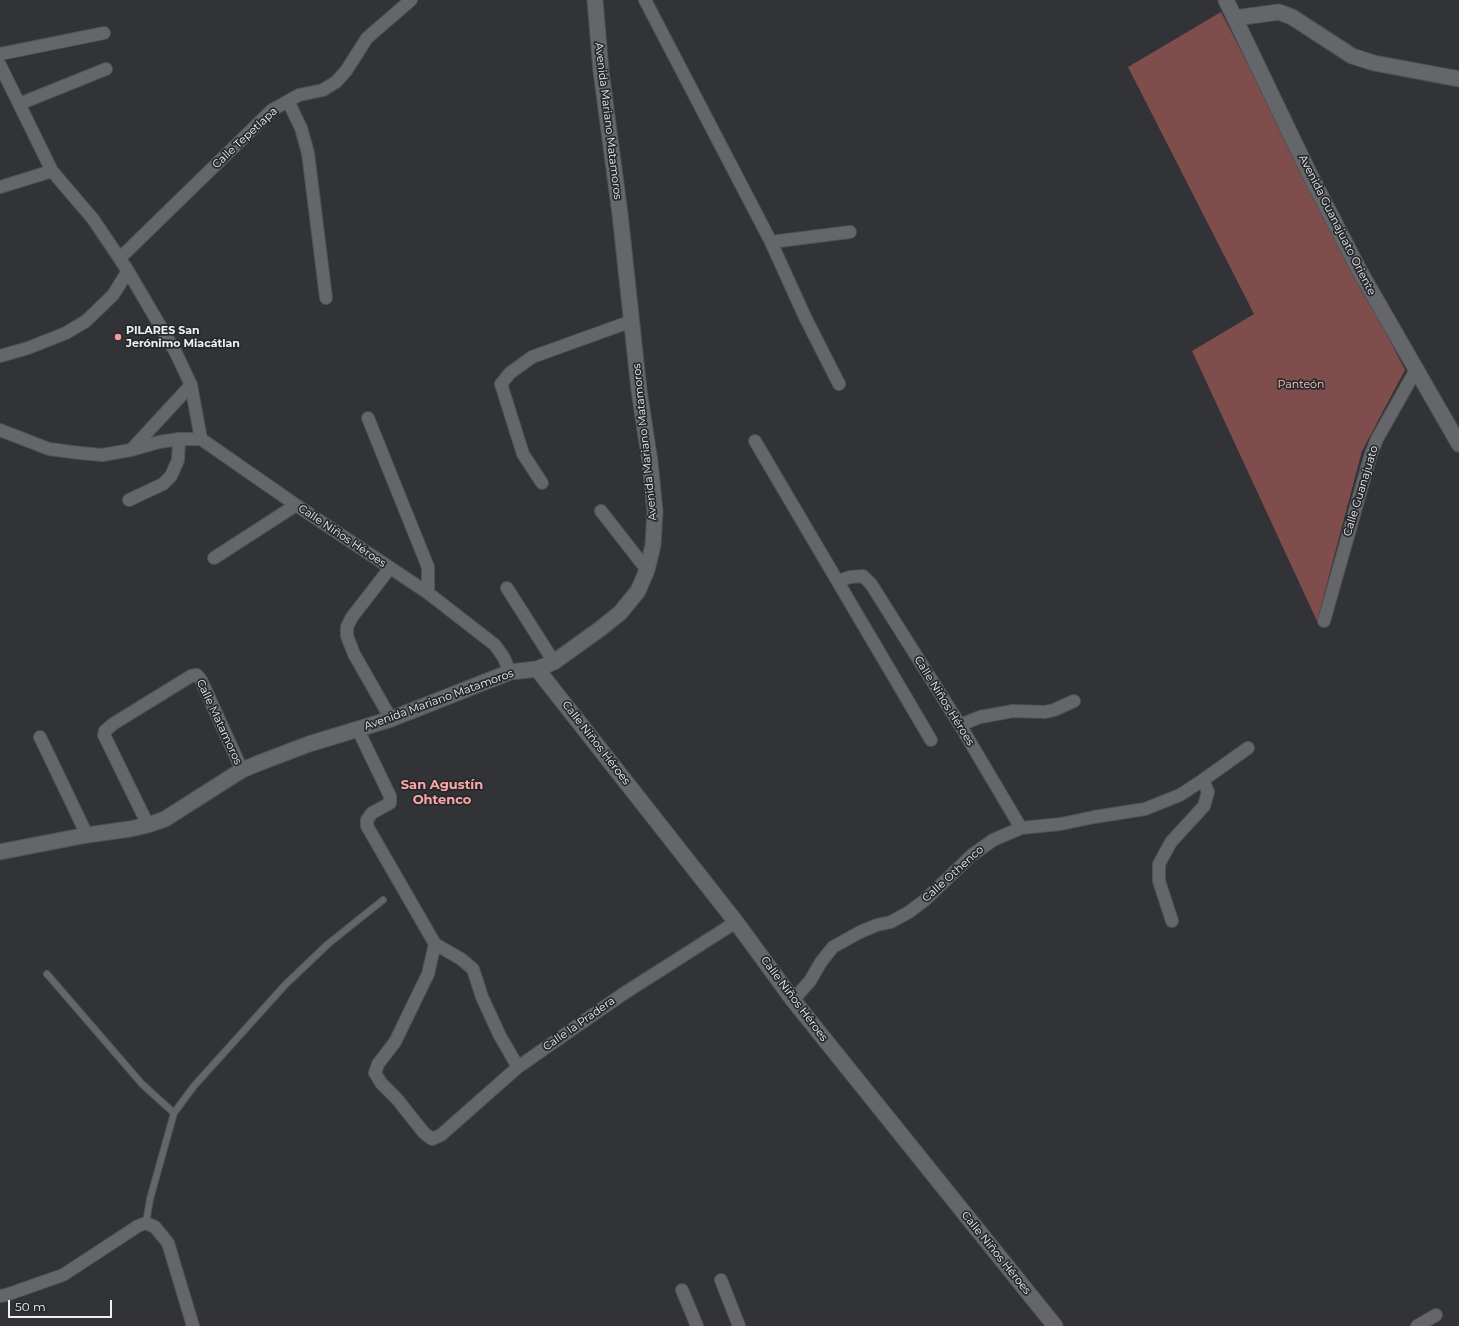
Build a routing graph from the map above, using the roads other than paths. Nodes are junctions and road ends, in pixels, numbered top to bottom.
1 (411, 0) edge
2 (595, 0) edge
3 (645, 0) edge
4 (1226, 0) edge
5 (1236, 18) junction
6 (104, 33) dead end
7 (0, 54) edge
8 (0, 65) edge
9 (106, 70) dead end
10 (1459, 79) edge
11 (288, 100) junction
12 (19, 104) junction
13 (52, 171) junction
14 (0, 187) edge
15 (850, 232) dead end
16 (771, 242) junction
17 (120, 258) junction
18 (128, 271) junction
19 (326, 298) dead end
20 (632, 321) junction
21 (0, 356) edge
22 (1416, 368) junction
23 (839, 384) dead end
24 (191, 385) junction
25 (368, 418) dead end
26 (0, 430) edge
27 (201, 438) junction
28 (179, 439) junction
29 (755, 441) dead end
30 (1459, 444) edge
31 (132, 450) junction
32 (542, 483) dead end
33 (130, 500) dead end
34 (296, 505) junction
35 (601, 511) dead end
36 (214, 558) dead end
37 (390, 568) junction
38 (647, 570) junction
39 (839, 581) junction
40 (507, 588) dead end
41 (428, 593) junction
42 (1324, 621) dead end
43 (554, 662) junction
44 (537, 669) junction
45 (510, 672) junction
46 (1074, 701) dead end
47 (391, 718) junction
48 (960, 725) junction
49 (358, 730) junction
50 (40, 737) dead end
51 (931, 740) dead end
52 (1248, 748) dead end
53 (242, 770) junction
54 (1203, 780) junction
55 (148, 825) junction
56 (1022, 828) junction
57 (87, 835) junction
58 (1, 851) edge
59 (383, 900) dead end
60 (1172, 921) dead end
61 (736, 922) junction
62 (435, 944) junction
63 (46, 974) dead end
64 (793, 1000) junction
65 (518, 1067) junction
66 (174, 1113) junction
67 (146, 1223) junction
68 (721, 1280) dead end
69 (682, 1290) dead end
70 (0, 1296) edge
71 (1436, 1314) dead end
72 (193, 1326) edge
73 (697, 1326) edge
74 (739, 1326) edge
75 (1055, 1326) edge
76 (1416, 1326) edge

1 - 11 street, Calle Tepetlapa
2 - 20 street, Avenida Mariano Matamoros
3 - 16 street
4 - 5 street, Avenida Guanajuato Oriente
5 - 10 street
5 - 22 street, Avenida Guanajuato Oriente
6 - 7 street
8 - 12 street
9 - 12 street
11 - 17 street, Calle Tepetlapa
11 - 19 street
12 - 13 street
13 - 14 street
13 - 17 street
15 - 16 street
16 - 23 street
17 - 18 street
18 - 21 street
18 - 24 street
20 - 32 street
20 - 38 street, Avenida Mariano Matamoros
22 - 30 street, Avenida Guanajuato Oriente
22 - 42 street, Calle Guanajuato
24 - 27 street
24 - 31 street
25 - 41 street
26 - 31 street
27 - 28 street
27 - 34 street, Calle Niños Héroes
28 - 31 street
28 - 33 street
29 - 39 street
34 - 36 street
34 - 37 street, Calle Niños Héroes
35 - 38 street
37 - 41 street, Calle Niños Héroes
37 - 47 street
38 - 43 street, Avenida Mariano Matamoros
39 - 48 street, Calle Niños Héroes
39 - 51 street
40 - 43 street
41 - 45 street, Calle Niños Héroes
43 - 44 street, Avenida Mariano Matamoros
44 - 45 street, Avenida Mariano Matamoros
44 - 61 street, Calle Niños Héroes
45 - 47 street, Avenida Mariano Matamoros
46 - 48 street
47 - 49 street, Avenida Mariano Matamoros
48 - 56 street, Calle Niños Héroes
49 - 53 street, Avenida Mariano Matamoros
49 - 62 street
50 - 57 street
52 - 54 street, Calle Othenco
53 - 55 street, Avenida Mariano Matamoros
53 - 55 street, Calle Matamoros
54 - 56 street, Calle Othenco
54 - 60 street
55 - 57 street, Avenida Mariano Matamoros
56 - 64 street, Calle Othenco
57 - 58 street, Avenida Mariano Matamoros
59 - 66 lane
61 - 64 street, Calle Niños Héroes
61 - 65 street, Calle la Pradera
62 - 65 street
62 - 65 street, Calle la Pradera
63 - 66 lane
64 - 75 street, Calle Niños Héroes
66 - 67 lane
67 - 70 street
67 - 72 street
68 - 74 street
69 - 73 street
71 - 76 street

